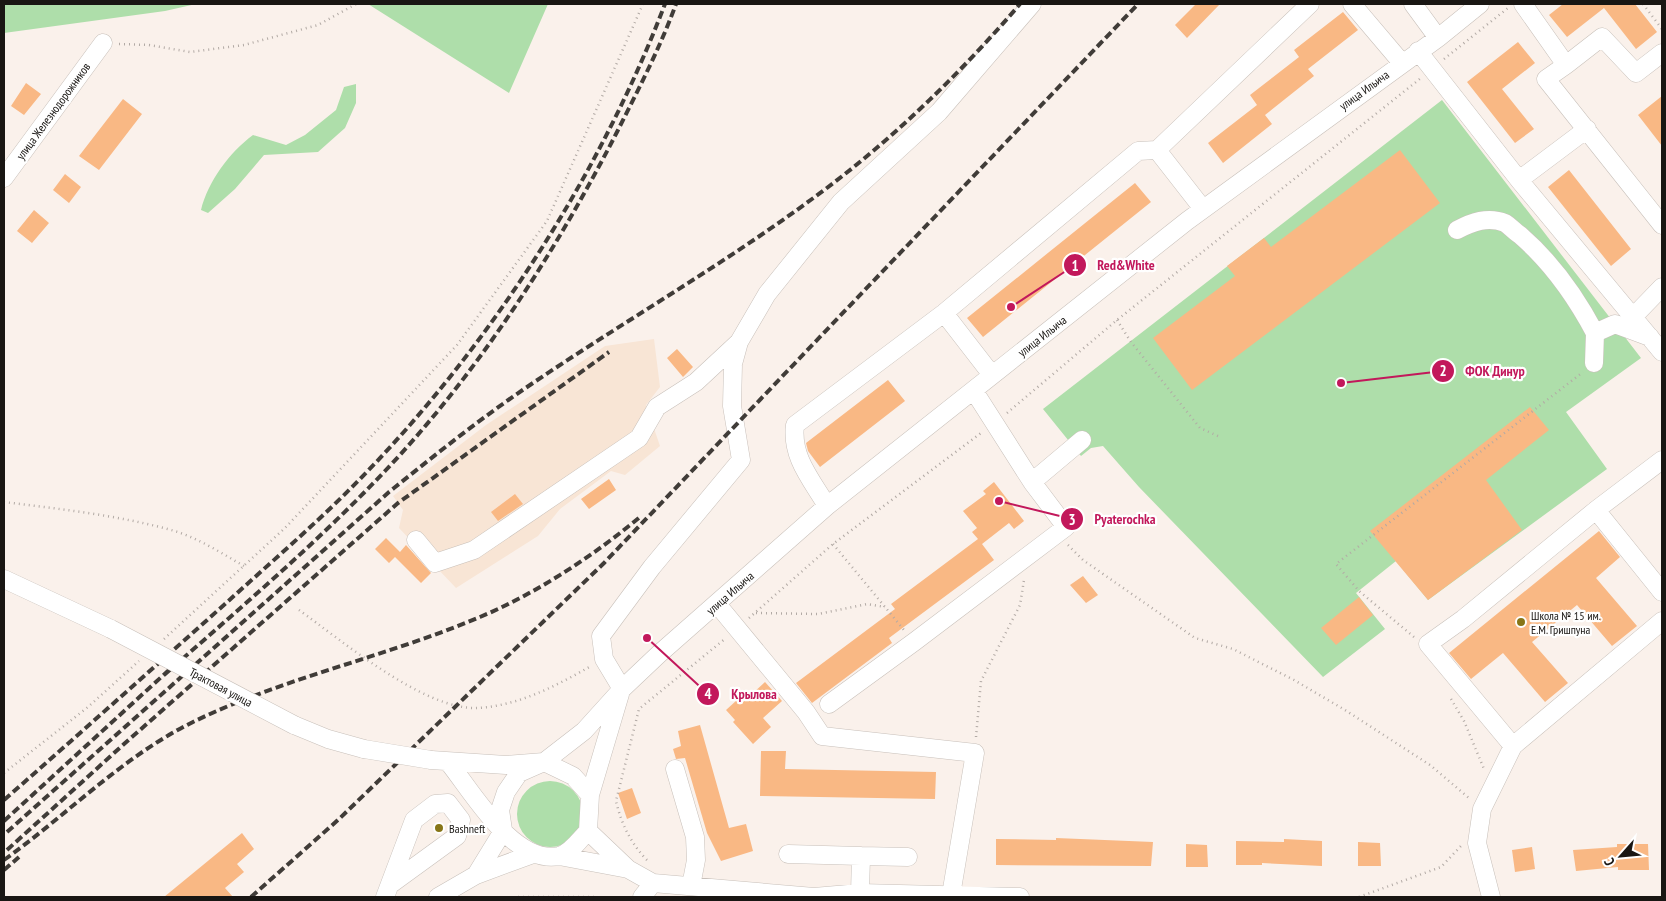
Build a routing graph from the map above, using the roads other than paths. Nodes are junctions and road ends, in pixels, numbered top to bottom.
1 (1032, 4) edge
2 (1310, 4) edge
3 (1352, 4) edge
4 (1413, 4) edge
5 (1480, 4) edge
6 (1523, 4) edge
7 (1438, 38) junction
8 (102, 44) road end
9 (1418, 51) junction
10 (1662, 53) edge
11 (1402, 63) junction
12 (1566, 65) junction
13 (1587, 129) junction
14 (1156, 150) junction
15 (4, 178) edge
16 (1519, 180) junction
17 (1203, 209) junction
18 (1662, 226) edge
19 (1458, 230) dead end
20 (1662, 287) edge
21 (944, 313) junction
22 (1634, 316) junction
23 (1595, 333) junction
24 (1650, 337) junction
25 (739, 342) junction
26 (1662, 352) edge
27 (1594, 363) road end
28 (992, 375) junction
29 (974, 391) junction
30 (1082, 440) dead end
31 (1662, 460) edge
32 (1032, 482) junction
33 (827, 506) junction
34 (1596, 510) junction
35 (416, 540) dead end
36 (4, 579) edge
37 (1662, 592) edge
38 (717, 604) junction
39 (1662, 621) edge
40 (622, 689) junction
41 (829, 704) dead end
42 (1513, 746) junction
43 (544, 762) junction
44 (449, 763) junction
45 (675, 769) dead end
46 (590, 795) junction
47 (503, 831) junction
48 (588, 831) junction
49 (533, 854) junction
50 (788, 854) dead end
51 (559, 856) junction
52 (861, 856) junction
53 (908, 857) dead end
54 (628, 869) junction
55 (476, 875) junction
56 (649, 881) junction
57 (691, 886) junction
58 (388, 891) edge
59 (860, 893) junction
60 (951, 895) junction
61 (900, 896) edge
62 (438, 897) edge
63 (642, 897) edge
64 (814, 897) edge
65 (986, 897) edge
66 (1020, 897) edge
67 (1491, 897) edge

1 - 25 street
2 - 14 street
3 - 11 street
4 - 7 street
5 - 7 street, улица Ильича
6 - 12 street
7 - 9 street, улица Ильича
8 - 15 street, улица Железнодорожников
9 - 11 street, улица Ильича
9 - 16 street
10 - 12 street
11 - 17 street, улица Ильича
12 - 13 street
13 - 16 street
13 - 18 street
14 - 17 street
14 - 21 street
16 - 22 street
17 - 28 street, улица Ильича
19 - 23 street
20 - 22 street
21 - 28 street
21 - 33 street
22 - 24 street
23 - 24 street
23 - 27 street
24 - 26 street
25 - 35 street
25 - 40 street
28 - 29 street, улица Ильича
29 - 32 street
29 - 33 street, улица Ильича
30 - 32 street
31 - 34 street
32 - 41 street
33 - 38 street, улица Ильича
34 - 37 street
34 - 42 street
36 - 44 street, Трактовая улица, bridge
38 - 40 street, улица Ильича
38 - 60 street
39 - 42 street
40 - 43 street, улица Ильича
40 - 46 street
42 - 67 street
43 - 44 street, Трактовая улица
43 - 46 street
43 - 47 street
44 - 47 street
45 - 57 street
46 - 48 street
47 - 49 street
47 - 55 street
48 - 51 street
48 - 54 street
49 - 51 street
49 - 55 street
50 - 52 street
51 - 54 street
52 - 53 street
52 - 59 street
54 - 56 street
55 - 62 street
56 - 57 street
56 - 63 street
57 - 64 street
58 - 58 street
59 - 61 street
59 - 64 street
60 - 61 street
60 - 65 street
65 - 66 street

